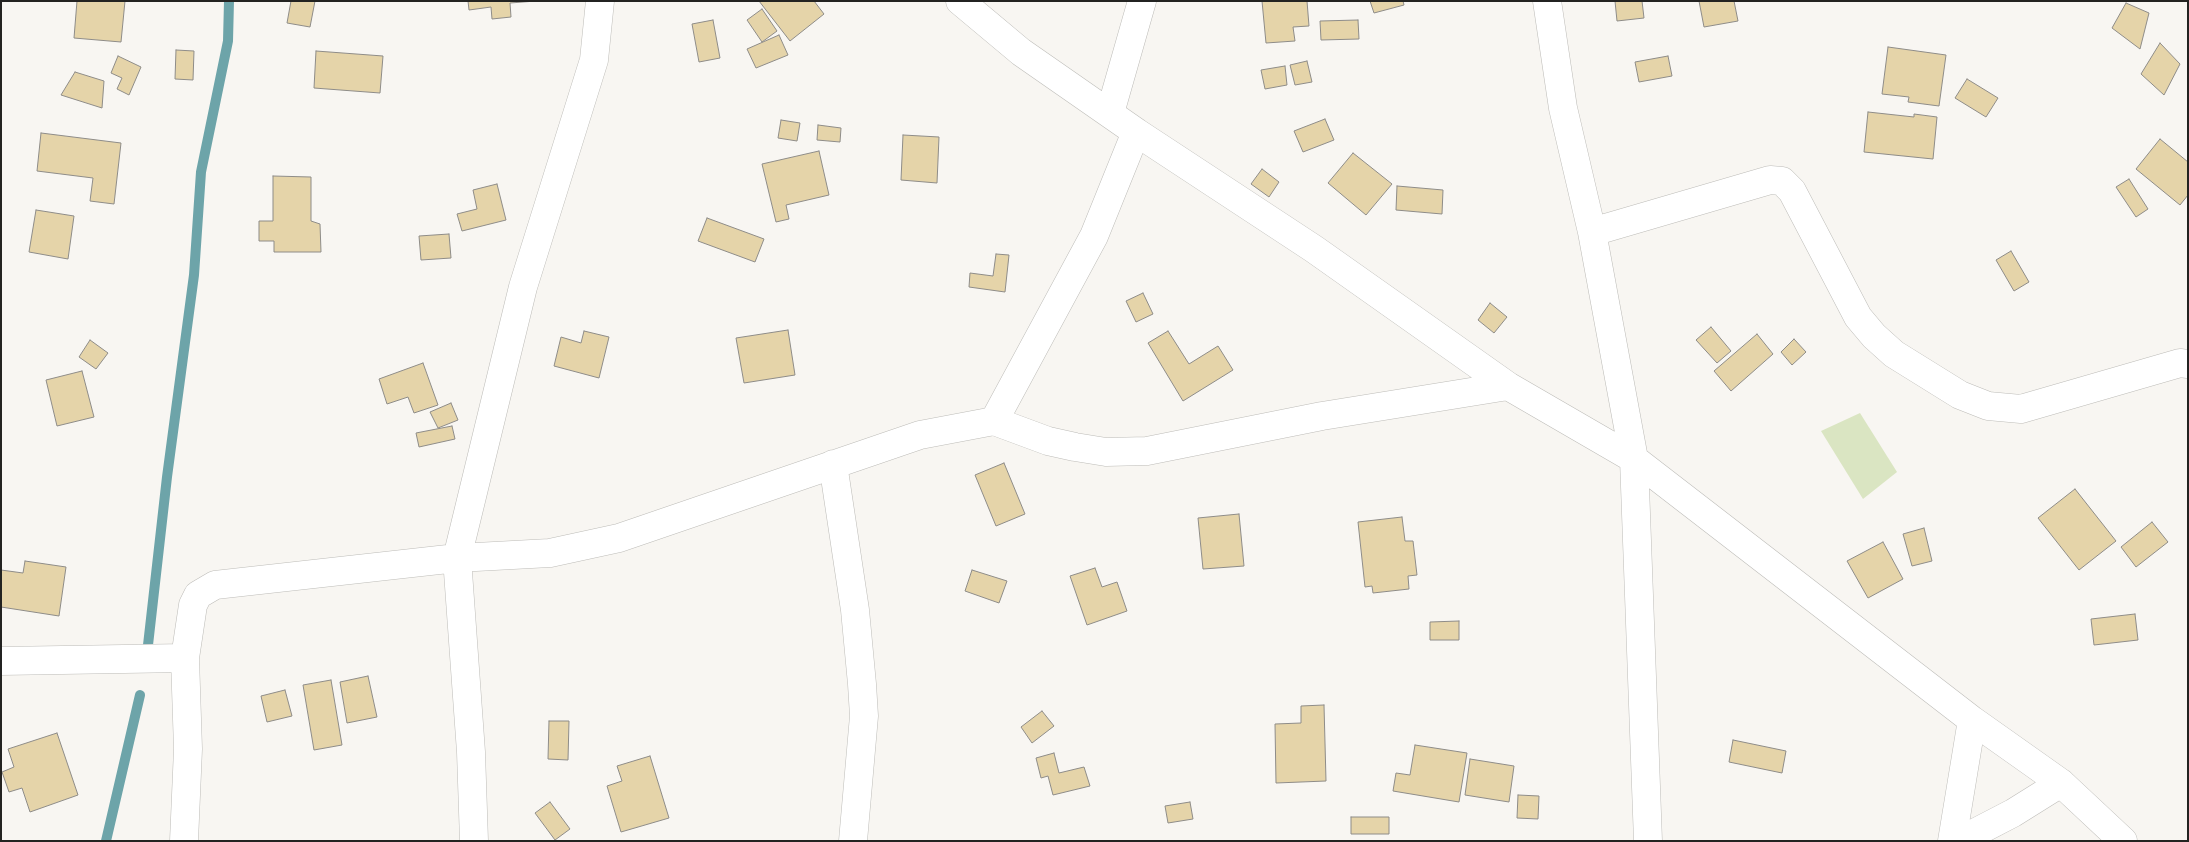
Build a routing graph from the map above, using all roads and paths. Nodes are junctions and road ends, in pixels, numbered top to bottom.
1 (600, 1) edge
2 (960, 1) edge
3 (1142, 1) edge
4 (1547, 1) edge
5 (1110, 113) junction
6 (1136, 132) junction
7 (1592, 232) junction
8 (2188, 364) edge
9 (1508, 386) junction
10 (994, 421) junction
11 (1634, 459) junction
12 (833, 464) junction
13 (457, 558) junction
14 (185, 658) junction
15 (1, 661) edge
16 (1972, 720) junction
17 (2061, 783) junction
18 (184, 841) edge
19 (474, 841) edge
20 (853, 841) edge
21 (1648, 841) edge
22 (1952, 841) edge
23 (1959, 841) edge
24 (2123, 841) edge

1 - 13 street
2 - 5 street
3 - 5 street
4 - 7 street
5 - 6 street
6 - 9 street
6 - 10 street
7 - 8 street
7 - 11 street
9 - 10 street
9 - 11 street
10 - 12 street
11 - 16 street
11 - 21 street
12 - 13 street
12 - 20 street
13 - 14 street
13 - 19 street
14 - 15 street
14 - 18 street
16 - 17 street
16 - 22 street
17 - 23 street
17 - 24 street

